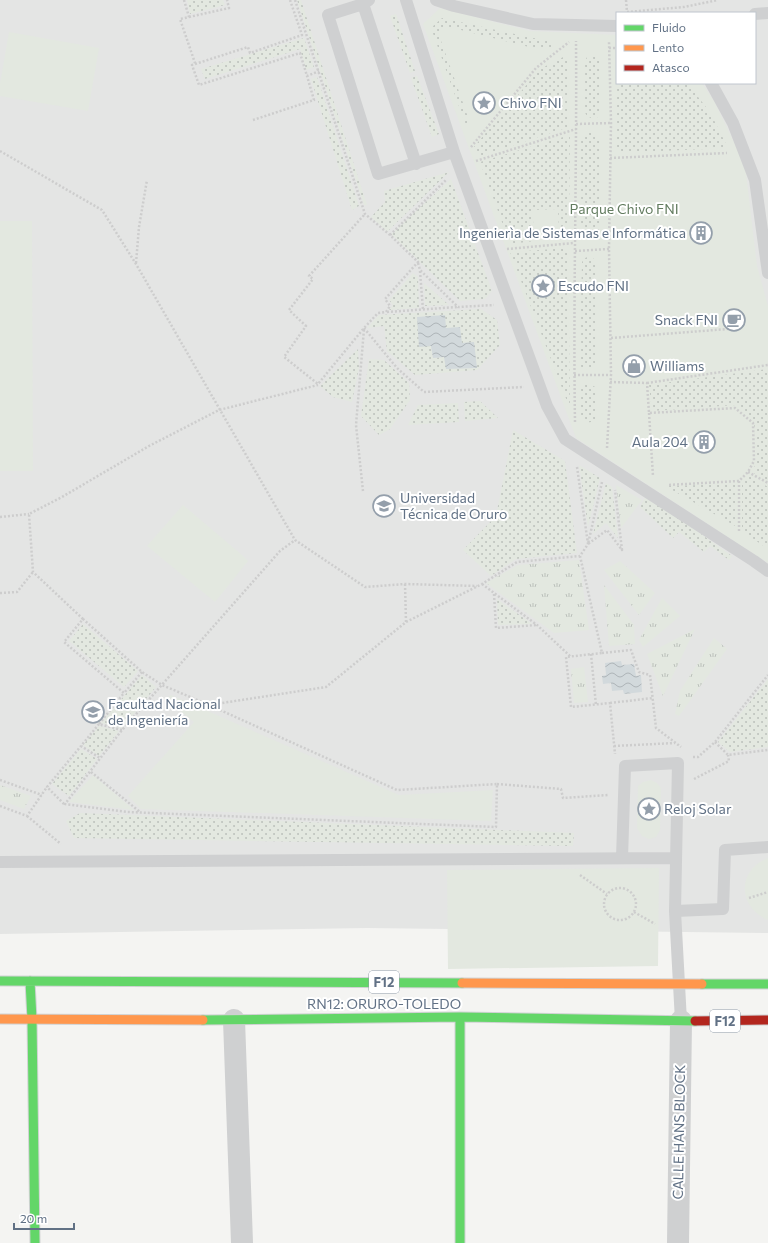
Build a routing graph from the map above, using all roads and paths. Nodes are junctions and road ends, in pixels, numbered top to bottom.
1 (184, 0) edge
2 (227, 0) edge
3 (290, 0) edge
4 (295, 0) edge
5 (406, 0) edge
6 (436, 0) edge
7 (626, 0) edge
8 (718, 0) edge
9 (366, 2) edge
10 (768, 13) edge
11 (756, 14) edge
12 (189, 17) junction
13 (616, 26) edge
14 (610, 39) dead end
15 (609, 48) junction
16 (616, 48) edge
17 (196, 63) junction
18 (319, 71) junction
19 (307, 76) junction
20 (712, 84) edge
21 (253, 120) dead end
22 (611, 123) junction
23 (576, 124) junction
24 (576, 129) junction
25 (470, 147) dead end
26 (0, 151) edge
27 (454, 152) junction
28 (733, 152) dead end
29 (610, 158) junction
30 (476, 161) dead end
31 (416, 164) junction
32 (451, 175) dead end
33 (147, 180) dead end
34 (364, 214) junction
35 (390, 235) junction
36 (574, 243) junction
37 (505, 249) dead end
38 (609, 249) junction
39 (575, 251) junction
40 (418, 262) junction
41 (136, 264) junction
42 (420, 270) junction
43 (768, 273) edge
44 (499, 305) dead end
45 (458, 307) junction
46 (423, 310) junction
47 (386, 312) junction
48 (364, 328) junction
49 (728, 329) dead end
50 (611, 338) junction
51 (768, 365) edge
52 (574, 375) junction
53 (611, 375) junction
54 (610, 382) junction
55 (646, 383) junction
56 (318, 384) junction
57 (526, 386) dead end
58 (219, 410) junction
59 (649, 413) junction
60 (575, 427) dead end
61 (607, 450) dead end
62 (577, 466) dead end
63 (748, 472) junction
64 (604, 476) dead end
65 (653, 481) dead end
66 (739, 481) junction
67 (614, 483) dead end
68 (768, 483) edge
69 (660, 485) dead end
70 (363, 491) dead end
71 (29, 514) junction
72 (0, 517) edge
73 (739, 533) dead end
74 (295, 540) junction
75 (588, 544) junction
76 (580, 556) junction
77 (768, 571) edge
78 (33, 572) junction
79 (405, 584) junction
80 (482, 584) junction
81 (478, 586) junction
82 (494, 593) junction
83 (0, 594) edge
84 (83, 619) junction
85 (406, 622) junction
86 (537, 625) junction
87 (602, 653) junction
88 (591, 654) junction
89 (571, 657) junction
90 (142, 672) junction
91 (768, 674) edge
92 (162, 685) junction
93 (124, 693) junction
94 (653, 698) junction
95 (610, 703) junction
96 (596, 704) junction
97 (209, 705) junction
98 (99, 724) junction
99 (122, 730) junction
100 (675, 742) junction
101 (714, 742) junction
102 (81, 746) junction
103 (614, 746) junction
104 (681, 748) dead end
105 (768, 750) edge
106 (728, 755) junction
107 (687, 757) dead end
108 (100, 758) junction
109 (616, 758) dead end
110 (91, 772) junction
111 (0, 780) edge
112 (691, 780) dead end
113 (497, 784) junction
114 (47, 787) junction
115 (42, 795) junction
116 (611, 795) dead end
117 (65, 804) junction
118 (0, 806) edge
119 (141, 812) junction
120 (27, 816) junction
121 (61, 844) dead end
122 (768, 847) edge
123 (622, 858) junction
124 (676, 858) junction
125 (0, 862) edge
126 (574, 872) dead end
127 (768, 892) edge
128 (607, 894) junction
129 (749, 898) dead end
130 (675, 911) junction
131 (634, 912) junction
132 (655, 924) dead end
133 (0, 981) edge
134 (30, 981) junction
135 (680, 983) junction
136 (768, 984) edge
137 (460, 1017) junction
138 (0, 1019) edge
139 (32, 1019) junction
140 (234, 1020) junction
141 (768, 1020) edge
142 (681, 1022) junction
143 (35, 1243) edge
144 (242, 1243) edge
145 (460, 1243) edge
146 (678, 1243) edge

1 - 12 path
2 - 12 path
3 - 17 path
4 - 18 path
5 - 27 lane
6 - 13 lane
7 - 8 path
9 - 31 lane
9 - 31 lane
10 - 11 lane
12 - 17 path
14 - 15 path
15 - 16 path
15 - 22 path
17 - 19 path
18 - 19 path
18 - 34 path
19 - 21 path
20 - 43 lane
22 - 23 path
22 - 29 path
23 - 24 path
23 - 25 path
24 - 30 path
24 - 36 path
26 - 41 path
27 - 31 lane
27 - 77 lane
28 - 29 path
29 - 38 path
32 - 35 path
33 - 41 path
34 - 35 path
34 - 56 path
35 - 40 path
36 - 37 path
36 - 39 path
38 - 39 path
38 - 50 path
39 - 52 path
40 - 42 path
40 - 47 path
41 - 58 path
42 - 45 path
42 - 46 path
44 - 45 path
45 - 46 path
46 - 47 path
47 - 48 path
48 - 56 path
48 - 57 path
48 - 70 path
49 - 50 path
50 - 53 path
51 - 55 path
52 - 53 path
52 - 60 path
53 - 54 path
54 - 55 path
54 - 61 path
55 - 59 path
56 - 58 path
58 - 71 path
58 - 74 path
59 - 63 path
59 - 65 path
62 - 75 path
63 - 66 path
63 - 68 path
64 - 75 path
66 - 69 path
66 - 73 path
67 - 75 path
71 - 72 path
71 - 78 path
74 - 79 path
74 - 92 path
75 - 76 path
76 - 80 path
76 - 87 path
78 - 83 path
78 - 84 path
79 - 81 path
79 - 85 path
80 - 81 path
80 - 82 path
81 - 85 path
82 - 86 path
82 - 86 path
84 - 90 path
84 - 93 path
85 - 97 path
86 - 89 path
87 - 88 path
87 - 94 path
88 - 89 path
88 - 96 path
89 - 96 path
90 - 92 path
90 - 93 path
91 - 101 path
92 - 97 path
92 - 99 path
93 - 98 path
94 - 95 path
94 - 100 path
95 - 96 path
95 - 103 path
97 - 113 path
98 - 99 path
98 - 102 path
99 - 108 path
100 - 103 path
100 - 104 path
101 - 106 path
101 - 107 path
102 - 108 path
102 - 114 path
103 - 109 path
105 - 106 path
106 - 112 path
108 - 110 path
110 - 117 path
110 - 119 path
111 - 115 path
113 - 116 path
113 - 119 path
114 - 115 path
114 - 117 path
115 - 120 path
117 - 119 path
118 - 120 path
120 - 121 path
122 - 130 lane
123 - 124 lane
123 - 124 lane
123 - 125 lane
124 - 130 lane
126 - 128 path
127 - 129 path
128 - 131 path
128 - 131 path
130 - 135 lane
131 - 132 path
133 - 134 main road, RN12: ORURO-TOLEDO / F12
134 - 135 main road, RN12: ORURO-TOLEDO / F12
134 - 139 main road
135 - 136 main road, RN12: ORURO-TOLEDO / F12
135 - 142 lane
137 - 140 main road, RN12: ORURO-TOLEDO / F12
137 - 142 main road, RN12: ORURO-TOLEDO / F12
137 - 145 main road
138 - 139 main road, RN12: ORURO-TOLEDO / F12
139 - 140 main road, RN12: ORURO-TOLEDO / F12
139 - 143 main road
140 - 144 street
141 - 142 main road, RN12: ORURO-TOLEDO / F12
142 - 146 street, CALLE HANS BLOCK

